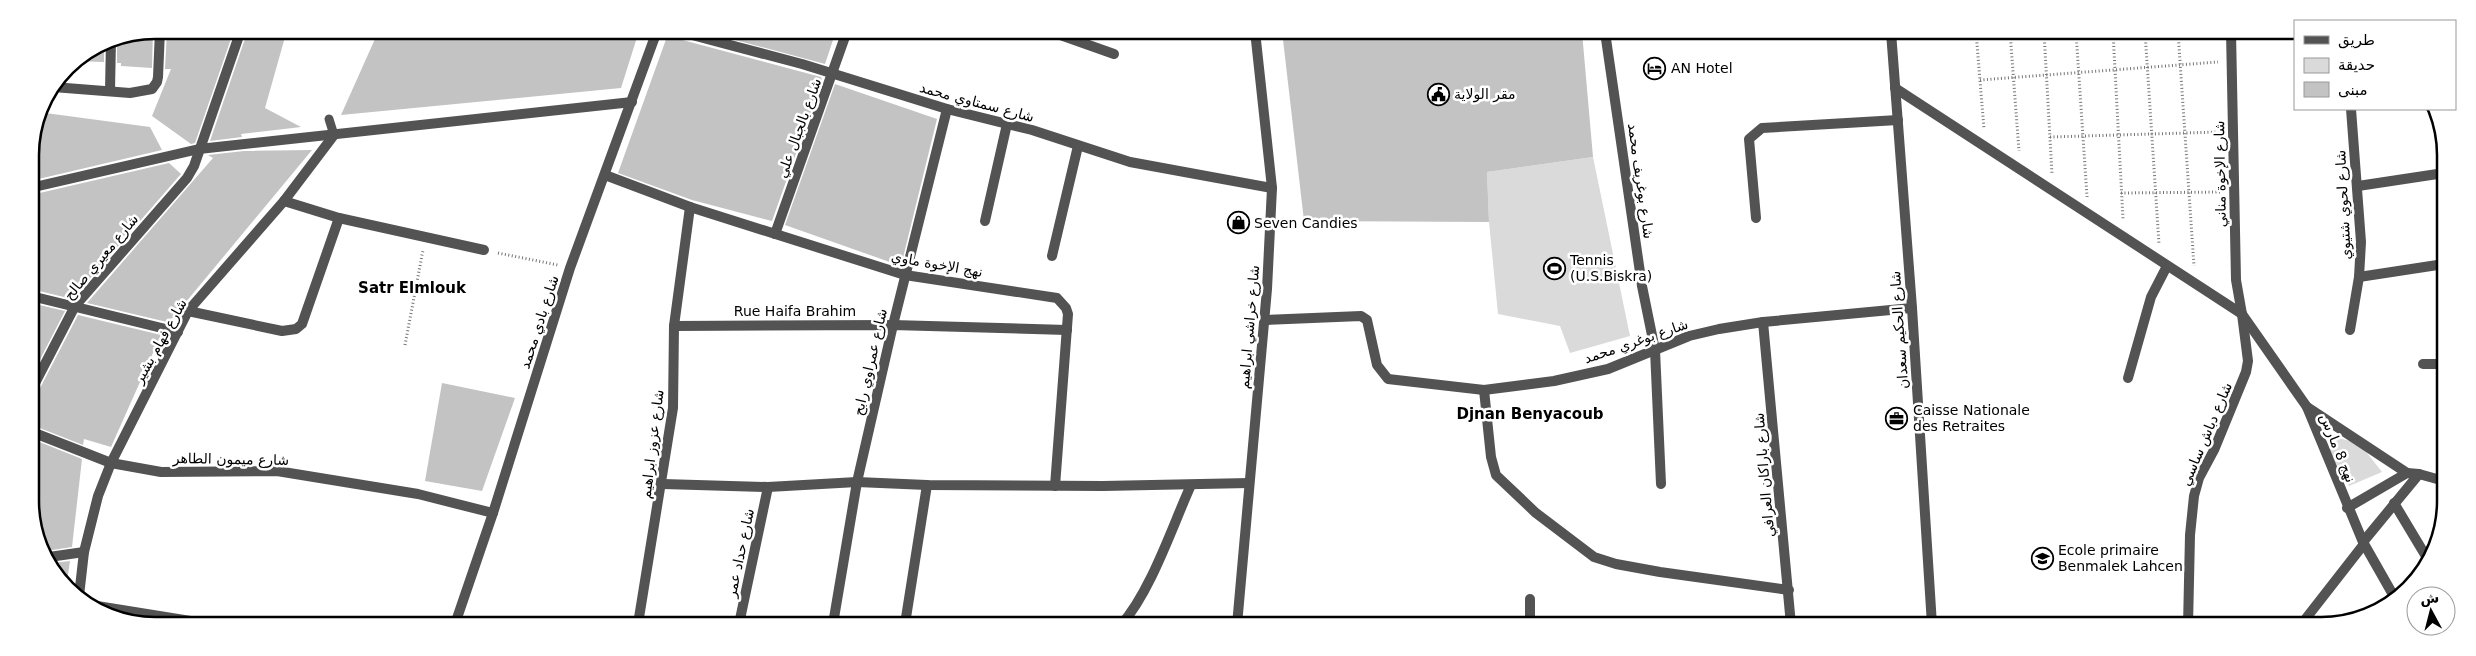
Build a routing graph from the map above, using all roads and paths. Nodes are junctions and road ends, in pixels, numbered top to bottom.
1 (160, 39) edge
2 (238, 39) edge
3 (654, 39) edge
4 (707, 39) edge
5 (844, 39) edge
6 (1082, 39) edge
7 (1256, 39) edge
8 (1606, 39) edge
9 (1892, 39) edge
10 (1977, 39) edge
11 (2010, 39) edge
12 (2044, 39) edge
13 (2077, 39) edge
14 (2113, 39) edge
15 (2146, 39) edge
16 (2178, 39) edge
17 (2231, 39) edge
18 (111, 48) edge
19 (1114, 54) dead end
20 (2231, 61) junction
21 (2180, 65) junction
22 (2149, 67) junction
23 (2114, 70) junction
24 (2079, 72) junction
25 (833, 74) junction
26 (2046, 75) junction
27 (2013, 77) junction
28 (1980, 80) junction
29 (61, 88) edge
30 (1895, 88) junction
31 (110, 91) junction
32 (632, 102) junction
33 (947, 110) junction
34 (2351, 110) edge
35 (329, 119) dead end
36 (1898, 120) junction
37 (1007, 124) junction
38 (2234, 131) junction
39 (2185, 133) junction
40 (2153, 134) junction
41 (334, 135) junction
42 (2118, 136) junction
43 (2050, 137) junction
44 (2083, 137) junction
45 (1078, 146) junction
46 (1985, 147) junction
47 (199, 149) junction
48 (2020, 170) junction
49 (2437, 174) edge
50 (605, 175) junction
51 (39, 186) edge
52 (2358, 186) junction
53 (1272, 188) junction
54 (2234, 191) junction
55 (2053, 192) junction
56 (2156, 192) junction
57 (2121, 193) junction
58 (2189, 193) junction
59 (284, 201) junction
60 (690, 207) junction
61 (2088, 215) junction
62 (339, 218) junction
63 (1756, 218) dead end
64 (985, 221) dead end
65 (776, 234) junction
66 (426, 237) junction
67 (2124, 238) junction
68 (484, 250) joint
69 (1052, 256) dead end
70 (2163, 264) junction
71 (2437, 265) edge
72 (570, 268) junction
73 (905, 275) junction
74 (2359, 277) junction
75 (2195, 284) junction
76 (39, 298) edge
77 (76, 306) junction
78 (1912, 308) junction
79 (188, 311) junction
80 (2242, 314) junction
81 (1264, 320) junction
82 (1763, 322) junction
83 (893, 324) junction
84 (674, 326) junction
85 (1067, 330) junction
86 (2350, 330) dead end
87 (178, 332) junction
88 (405, 345) dead end
89 (1655, 350) junction
90 (2422, 364) dead end
91 (2437, 364) edge
92 (39, 376) edge
93 (2128, 378) dead end
94 (1484, 390) junction
95 (2307, 407) junction
96 (39, 435) edge
97 (112, 463) junction
98 (2407, 474) junction
99 (2419, 474) junction
100 (2437, 479) edge
101 (857, 482) junction
102 (1249, 483) junction
103 (663, 484) junction
104 (1661, 484) dead end
105 (927, 485) junction
106 (1191, 485) junction
107 (1055, 486) junction
108 (768, 487) junction
109 (2394, 503) junction
110 (2347, 508) junction
111 (493, 513) junction
112 (2363, 543) junction
113 (84, 552) junction
114 (2424, 554) edge
115 (53, 556) edge
116 (80, 589) edge
117 (1789, 590) junction
118 (2392, 593) edge
119 (1530, 599) dead end
120 (110, 608) edge
121 (165, 617) edge
122 (457, 617) edge
123 (639, 617) edge
124 (740, 617) edge
125 (834, 617) edge
126 (906, 617) edge
127 (1126, 617) edge
128 (1238, 617) edge
129 (1530, 617) edge
130 (1791, 617) edge
131 (1931, 617) edge
132 (2188, 617) edge
133 (2307, 617) edge

1 - 31 street
2 - 47 street, شارع معيري صالح
3 - 32 street, شارع بادي محمد
4 - 25 street, شارع سمتاوي محمد
5 - 25 street, شارع بالجبال علي
6 - 19 street
7 - 53 street, شارع خراشي ابراهيم
8 - 89 street, شارع بوغريف محمد
9 - 30 street, شارع الحكيم سعدان
10 - 28 path
11 - 27 path
12 - 26 path
13 - 24 path
14 - 23 path
15 - 22 path
16 - 21 path
17 - 20 street, شارع الإخوة مناني
18 - 31 street
20 - 21 path
20 - 38 street, شارع الإخوة مناني
21 - 22 path
21 - 39 path
22 - 23 path
22 - 40 path
23 - 24 path
23 - 42 path
24 - 26 path
24 - 44 path
25 - 33 street, شارع سمتاوي محمد
25 - 65 street, شارع بالجبال علي
26 - 27 path
26 - 43 path
27 - 28 path
27 - 48 path
28 - 46 path
29 - 31 street
30 - 36 street, شارع الحكيم سعدان
30 - 46 street
32 - 41 street
32 - 50 street, شارع بادي محمد
33 - 37 street, شارع سمتاوي محمد
33 - 73 street, شارع عمراوي رابح
34 - 52 street, شارع لحوي شتيوي
35 - 41 lane
36 - 63 street
36 - 78 street, شارع الحكيم سعدان
37 - 45 street, شارع سمتاوي محمد
37 - 64 street
38 - 39 path
38 - 54 street, شارع الإخوة مناني
39 - 40 path
39 - 58 path
40 - 42 path
40 - 56 path
41 - 47 street
41 - 59 street, شارع فهام بشير
42 - 44 path
42 - 57 path
43 - 44 path
43 - 55 path
44 - 61 path
45 - 53 street, شارع سمتاوي محمد
45 - 69 street
46 - 48 street
47 - 51 street
47 - 77 street, شارع معيري صالح
48 - 55 street
49 - 52 street
50 - 60 street, نهج الإخوة ماوي
50 - 72 street, شارع بادي محمد
52 - 74 street, شارع لحوي شتيوي
53 - 81 street, شارع خراشي ابراهيم
54 - 58 path
54 - 80 street, شارع الإخوة مناني
55 - 61 street
56 - 57 path
56 - 58 path
56 - 70 path
57 - 67 path
58 - 75 path
59 - 62 street
59 - 79 street, شارع فهام بشير
60 - 65 street, نهج الإخوة ماوي
60 - 84 street, شارع عزوز ابراهيم
61 - 67 street
62 - 66 street
62 - 79 street
65 - 73 street, نهج الإخوة ماوي
66 - 68 street
66 - 88 path
67 - 70 street
68 - 72 path
70 - 75 street
70 - 93 street
71 - 74 street
72 - 111 street, شارع بادي محمد
73 - 83 street, شارع عمراوي رابح
73 - 85 street, نهج الإخوة ماوي
74 - 86 street, شارع لحوي شتيوي
75 - 80 street
76 - 77 street
77 - 87 street
77 - 92 street, شارع معيري صالح
78 - 82 street, شارع بوغري محمد
78 - 131 street, شارع الحكيم سعدان
79 - 87 street, شارع فهام بشير
80 - 95 street, نهج 8 مارس
80 - 132 street, شارع دباش ساسي
81 - 94 street, شارع بوغري محمد
81 - 102 street, شارع خراشي ابراهيم
82 - 89 street, شارع بوغري محمد
82 - 117 street, شارع باراكان العرافي
83 - 84 street, Rue Haifa Brahim
83 - 85 street, Rue Haifa Brahim
83 - 101 street, شارع عمراوي رابح
84 - 103 street, شارع عزوز ابراهيم
85 - 107 street, نهج الإخوة ماوي
87 - 97 street, شارع فهام بشير
89 - 94 street, شارع بوغري محمد
89 - 104 street, شارع بوغريف محمد
90 - 91 street
94 - 117 street
95 - 98 street
95 - 110 street, نهج 8 مارس
96 - 97 street, شارع ميمون الطاهر
97 - 111 street, شارع ميمون الطاهر
97 - 113 street, شارع فهام بشير
98 - 99 street
98 - 110 street
99 - 100 street
99 - 109 street
101 - 105 street
101 - 108 street
101 - 125 street, شارع عمراوي رابح
102 - 106 street
102 - 128 street, شارع خراشي ابراهيم
103 - 108 street
103 - 123 street, شارع عزوز ابراهيم
105 - 107 street
105 - 126 street
106 - 107 street
106 - 127 street
108 - 124 street, شارع حداد عمر
109 - 112 street
109 - 114 street
110 - 112 street, نهج 8 مارس
111 - 122 street, شارع بادي محمد
112 - 118 street, نهج 8 مارس
112 - 133 street
113 - 115 street
113 - 116 street, شارع فهام بشير
117 - 130 street, شارع باراكان العرافي
119 - 129 street
120 - 121 street

